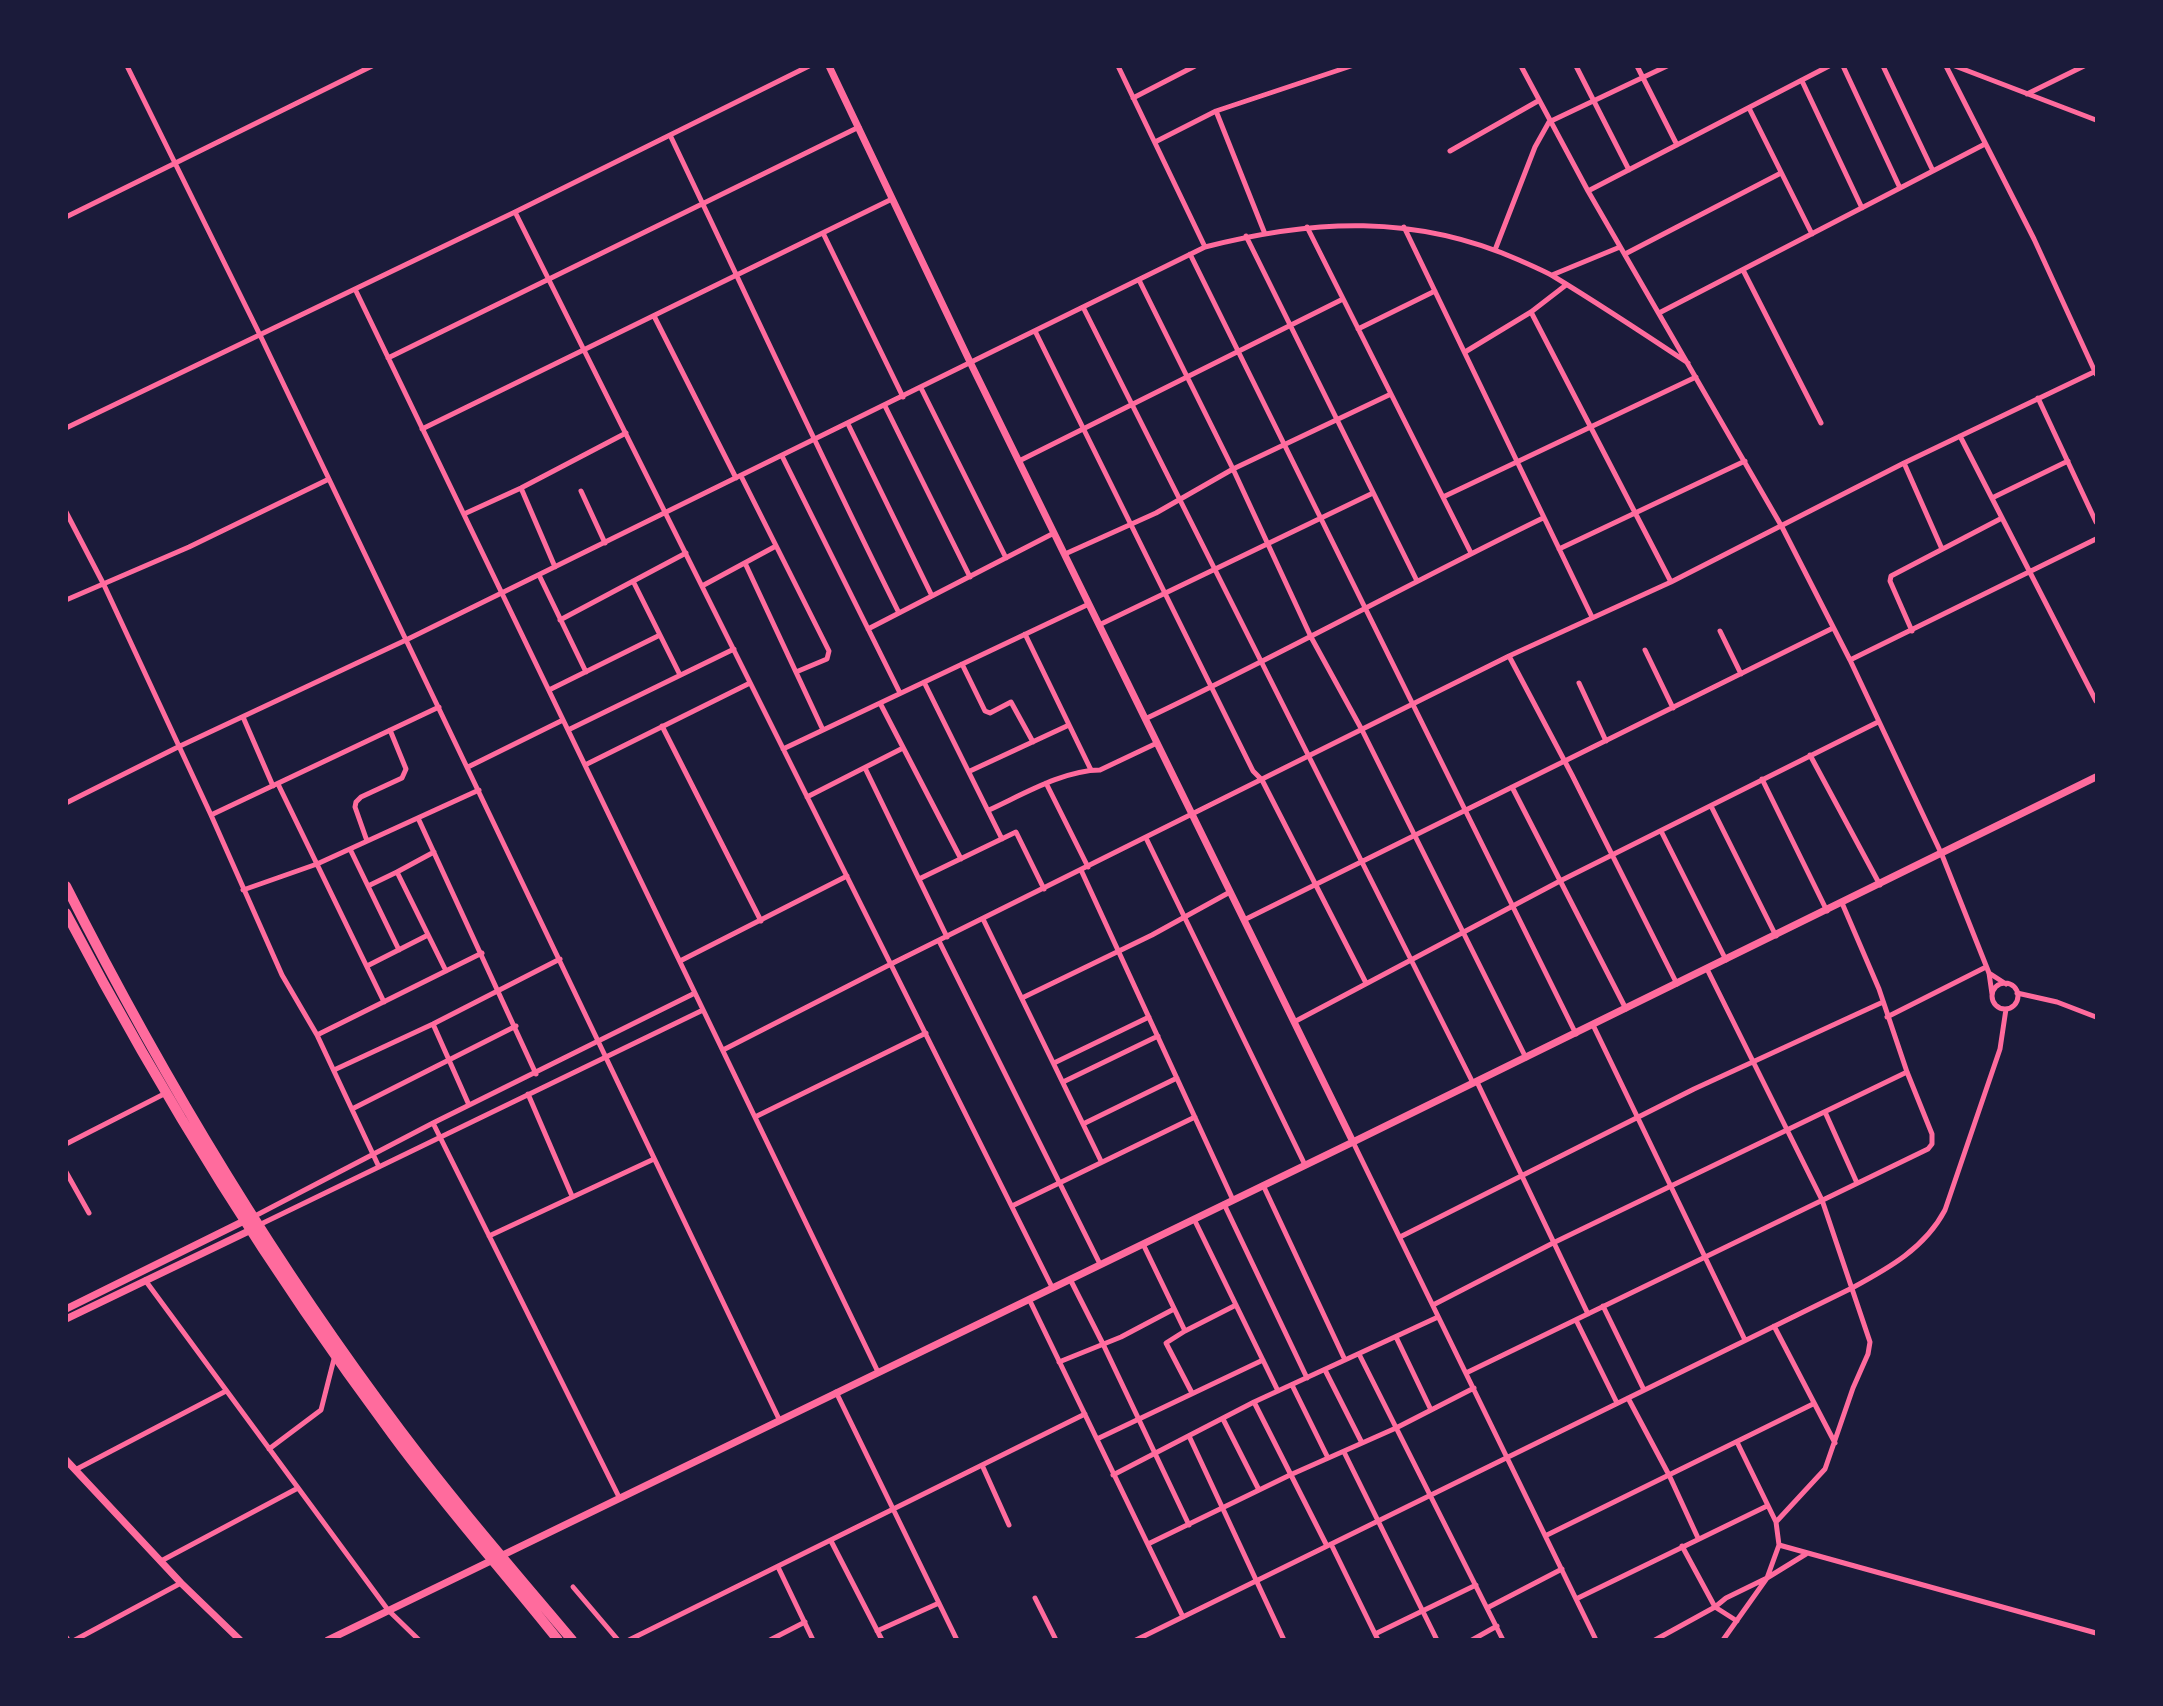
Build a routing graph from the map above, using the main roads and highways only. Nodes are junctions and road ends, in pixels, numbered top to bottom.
1 (66, 887) edge
2 (66, 913) edge
3 (172, 1089) junction
4 (252, 1223) junction
5 (496, 1557) junction
6 (558, 1640) edge
7 (572, 1640) edge

1 - 3 highway
2 - 3 highway
3 - 4 highway
4 - 5 highway
4 - 5 highway
5 - 6 highway
5 - 7 highway

